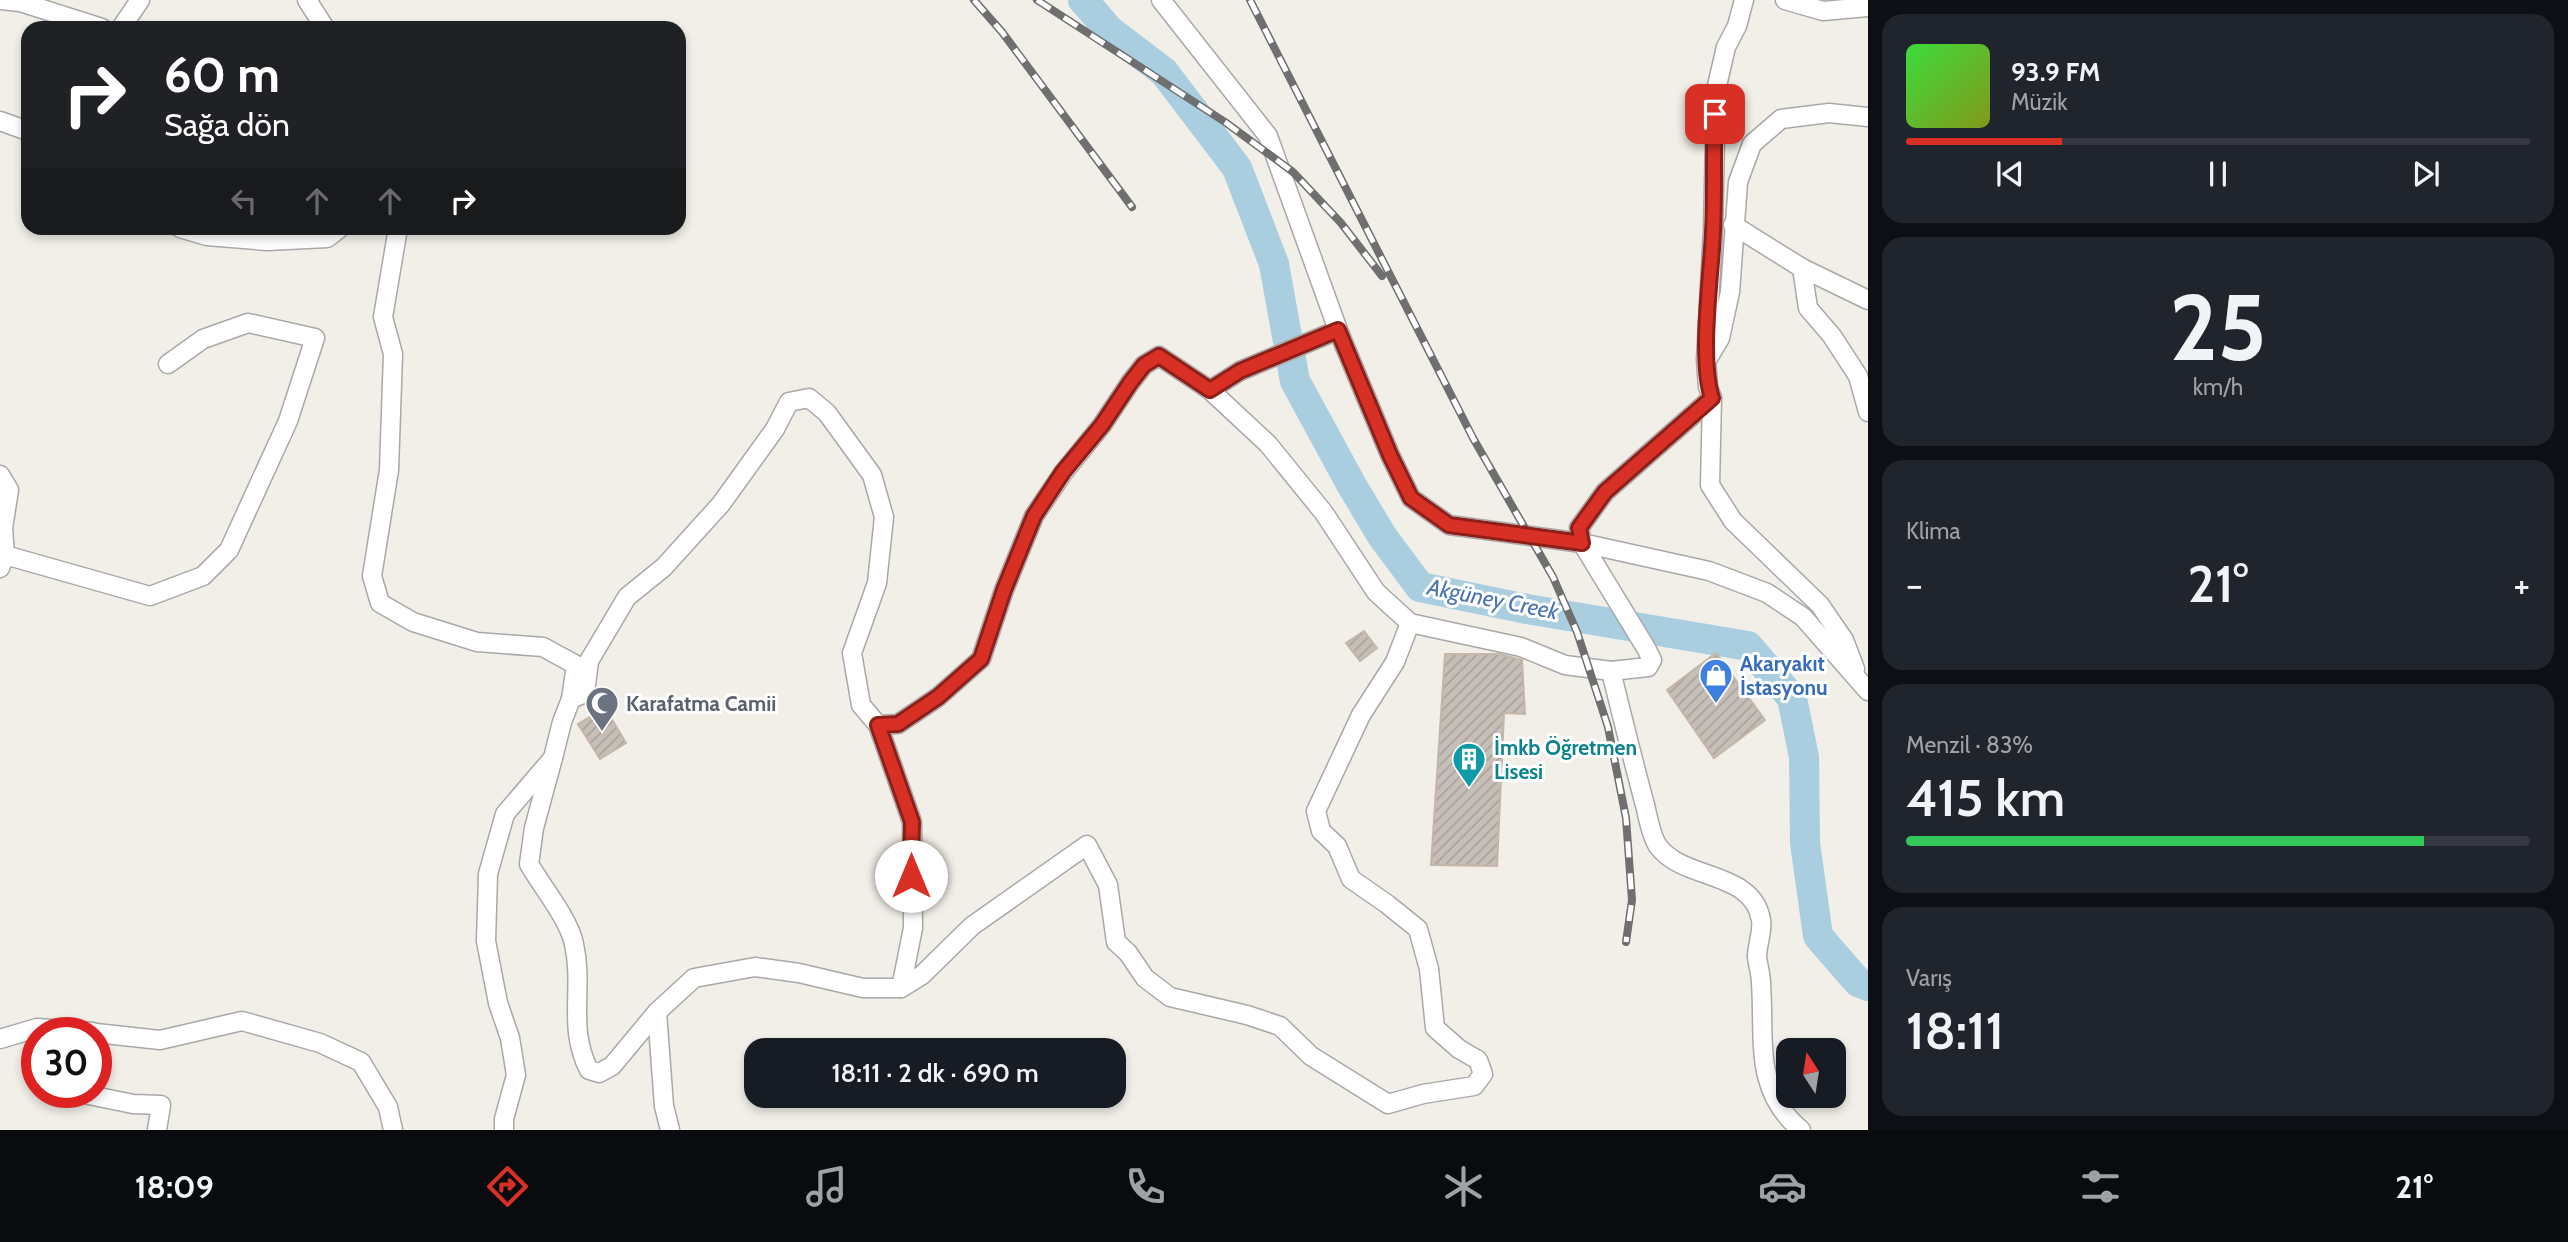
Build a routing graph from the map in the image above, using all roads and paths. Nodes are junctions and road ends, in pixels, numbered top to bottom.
1 (140, 0) edge
2 (307, 0) edge
3 (1161, 0) edge
4 (1744, 0) edge
5 (1785, 0) edge
6 (0, 1) edge
7 (1868, 7) edge
8 (80, 21) edge
9 (126, 21) edge
10 (320, 21) edge
11 (1868, 117) edge
12 (0, 121) edge
13 (21, 128) edge
14 (1733, 225) junction
15 (204, 235) edge
16 (331, 235) edge
17 (397, 235) edge
18 (1802, 268) junction
19 (1868, 300) edge
20 (1338, 330) junction
21 (1706, 360) junction
22 (167, 364) dead end
23 (1210, 390) junction
24 (1712, 398) junction
25 (1868, 411) edge
26 (0, 475) edge
27 (1582, 543) junction
28 (2, 561) edge
29 (1410, 623) junction
30 (1611, 671) junction
31 (1863, 684) edge
32 (571, 699) junction
33 (878, 725) junction
34 (553, 758) junction
35 (901, 988) junction
36 (657, 1012) junction
37 (21, 1033) edge
38 (112, 1035) edge
39 (0, 1039) edge
40 (112, 1100) edge
41 (157, 1130) edge
42 (393, 1130) edge
43 (504, 1130) edge
44 (670, 1130) edge
45 (1801, 1130) edge

1 - 9 street
2 - 10 street
3 - 20 street
4 - 21 street
5 - 7 street
6 - 8 street
11 - 14 street
12 - 13 street
14 - 18 street
14 - 21 street
15 - 16 street
17 - 32 street
18 - 19 street
18 - 25 street
20 - 23 street
20 - 27 street
21 - 24 street
22 - 28 street
23 - 29 street
23 - 33 street
24 - 27 street
24 - 31 street
26 - 28 street
27 - 30 street
27 - 31 street
29 - 30 street
29 - 35 street
30 - 45 street
32 - 33 street
32 - 34 street
33 - 35 street
34 - 36 street
34 - 43 street
35 - 36 street
36 - 44 street
37 - 39 street
38 - 42 street
40 - 41 street

